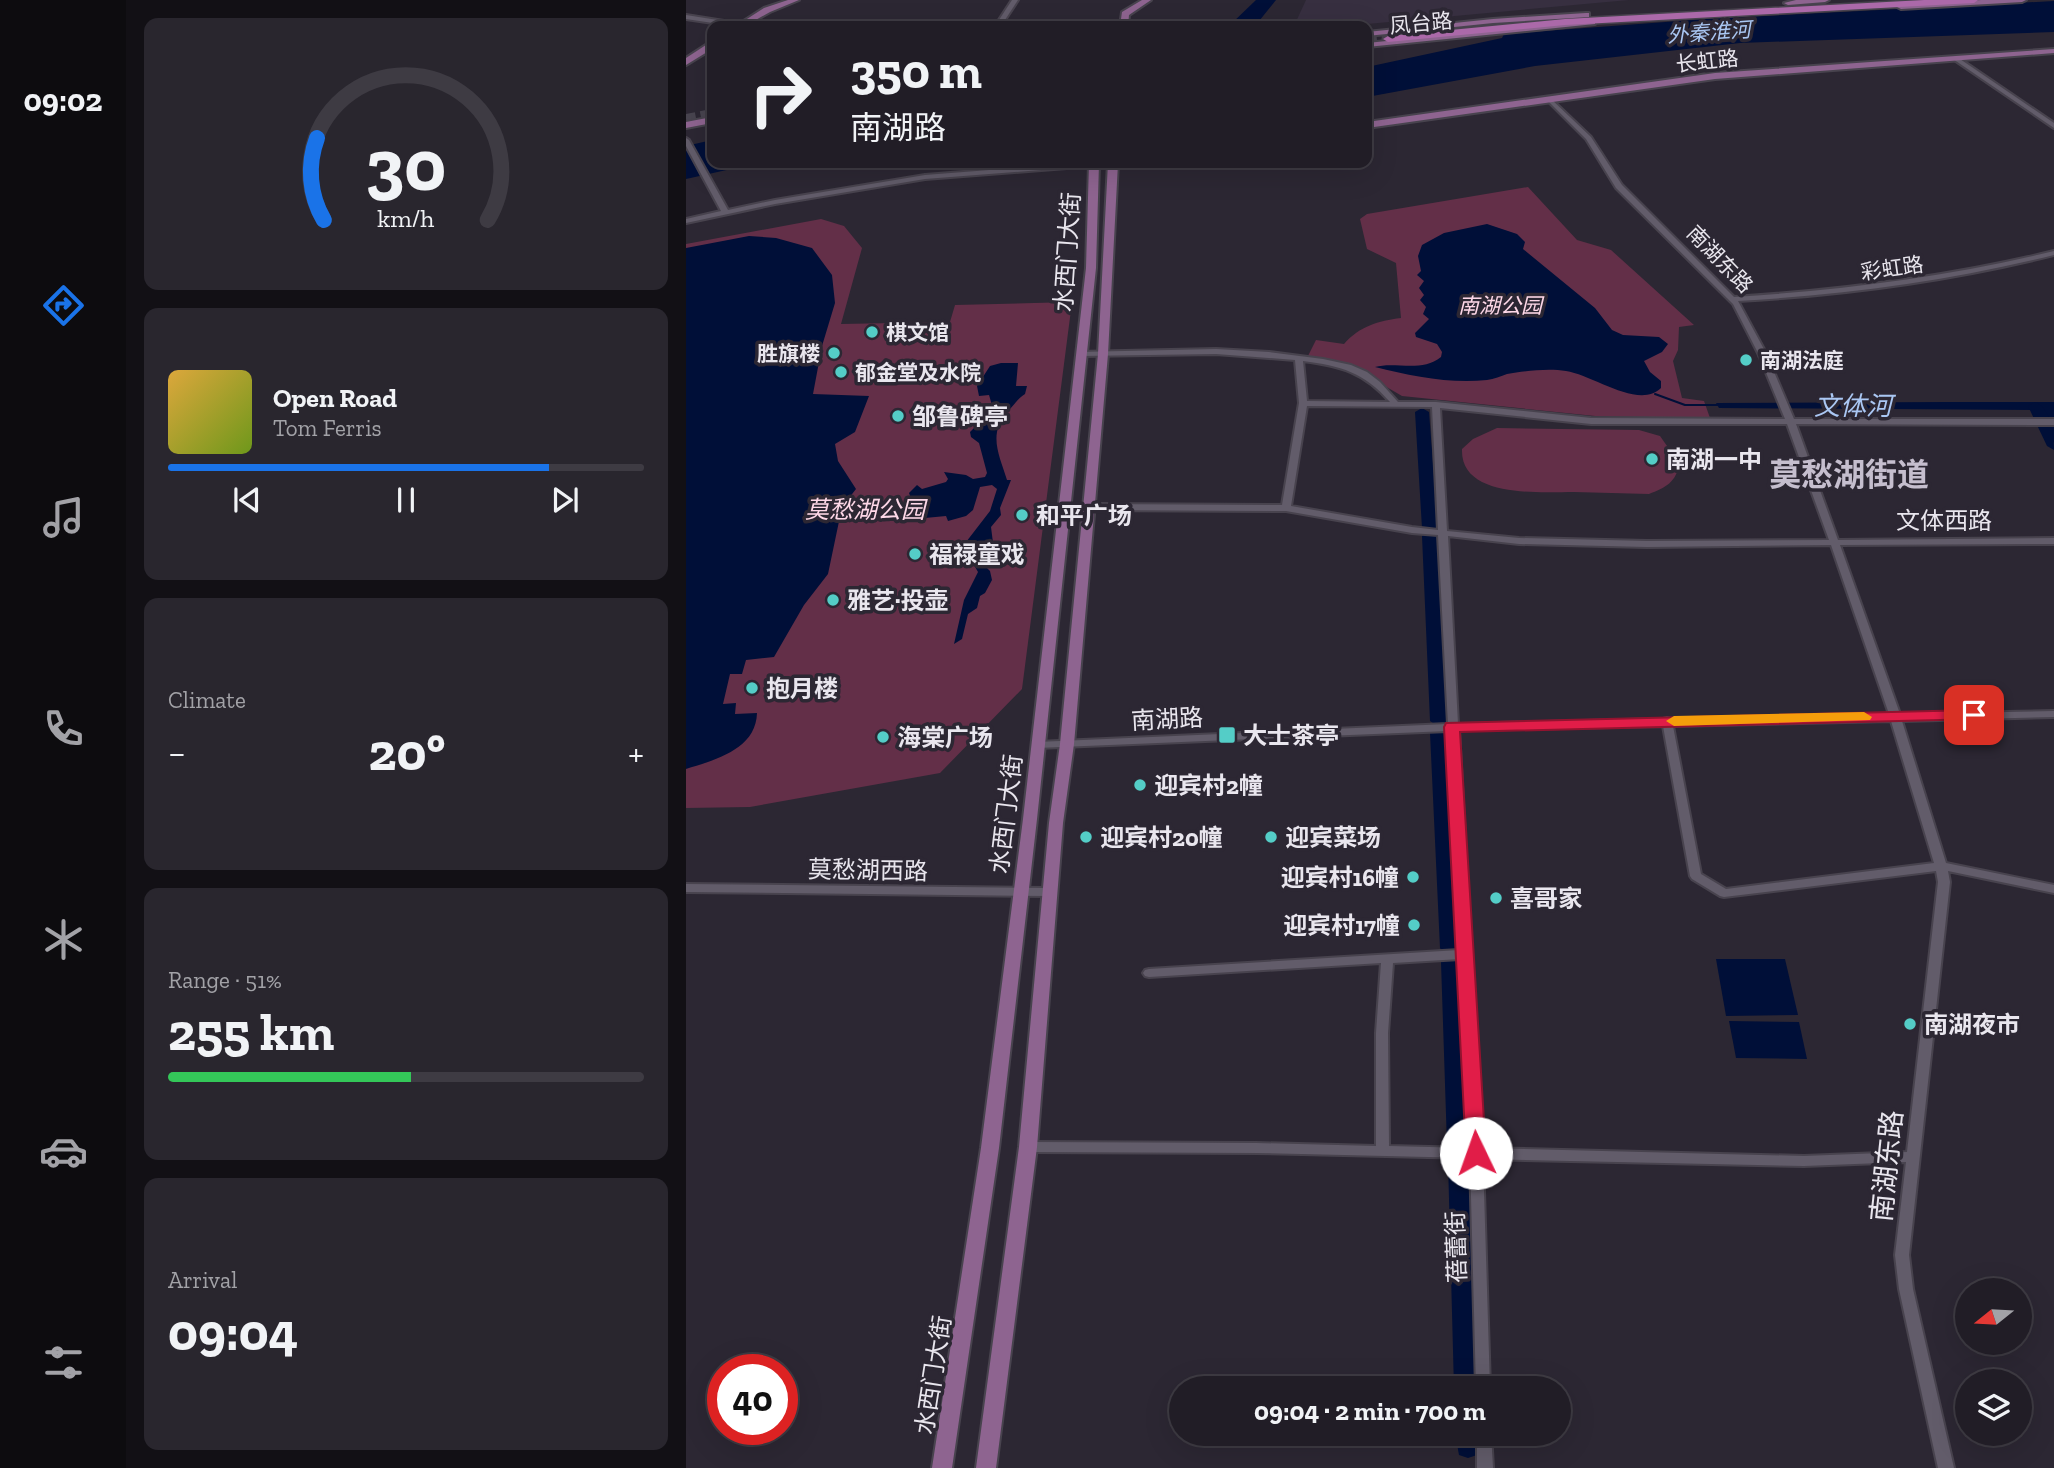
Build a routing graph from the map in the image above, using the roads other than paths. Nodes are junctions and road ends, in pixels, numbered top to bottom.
1 (795, 0) edge
2 (1015, 0) edge
3 (1147, 0) edge
4 (1825, 0) edge
5 (1893, 0) edge
6 (1974, 0) edge
7 (2022, 0) edge
8 (1788, 3) junction
9 (1806, 8) junction
10 (686, 17) edge
11 (1599, 18) junction
12 (710, 21) edge
13 (749, 21) edge
14 (1001, 21) edge
15 (1124, 21) edge
16 (1372, 37) tunnel mouth
17 (1372, 39) tunnel mouth
18 (1385, 40) joint
19 (707, 47) edge
20 (2054, 51) edge
21 (1955, 58) junction
22 (686, 62) edge
23 (1550, 100) junction
24 (707, 113) edge
25 (686, 117) edge
26 (707, 121) edge
27 (1372, 124) edge
28 (686, 125) edge
29 (2054, 126) edge
30 (686, 140) edge
31 (1034, 168) edge
32 (1094, 168) edge
33 (1113, 168) edge
34 (726, 212) junction
35 (686, 221) edge
36 (2054, 253) edge
37 (1732, 299) junction
38 (1081, 354) junction
39 (1102, 354) junction
40 (1298, 358) junction
41 (1303, 403) junction
42 (1395, 403) junction
43 (1436, 405) junction
44 (1790, 422) junction
45 (2054, 422) edge
46 (1087, 507) junction
47 (1286, 508) junction
48 (1441, 533) junction
49 (1834, 541) junction
50 (2054, 541) edge
51 (2054, 714) edge
52 (1895, 716) junction
53 (1667, 721) junction
54 (1452, 727) junction
55 (1067, 744) junction
56 (1037, 745) junction
57 (1941, 866) junction
58 (686, 888) edge
59 (2054, 889) edge
60 (1050, 892) junction
61 (1019, 893) junction
62 (1465, 954) junction
63 (1387, 959) junction
64 (1149, 973) dead end
65 (1028, 1147) junction
66 (1383, 1151) junction
67 (1476, 1153) junction
68 (1911, 1157) junction
69 (1483, 1376) edge
70 (1484, 1446) edge
71 (942, 1468) edge
72 (986, 1468) edge
73 (1485, 1468) edge
74 (1946, 1468) edge

1 - 13 main road
2 - 14 street
3 - 15 main road
4 - 8 main road
5 - 8 highway
6 - 9 highway
7 - 9 main road
8 - 11 highway
9 - 11 highway
10 - 12 street
11 - 16 main road, 凤台路
11 - 18 highway
17 - 18 main road
19 - 22 main road
20 - 21 main road, 长虹路
21 - 23 main road, 长虹路
21 - 29 street
23 - 27 main road, 长虹路
23 - 37 street, 南湖东路
24 - 25 main road
26 - 28 main road
30 - 34 street
31 - 34 street
32 - 38 main road, 水西门大街
33 - 39 main road, 水西门大街
34 - 35 street
36 - 37 street, 彩虹路
37 - 44 street, 南湖东路
38 - 39 street
38 - 56 main road, 水西门大街
39 - 40 street
39 - 46 main road, 水西门大街
40 - 41 street
40 - 42 street
41 - 42 street
41 - 47 street
42 - 43 street
43 - 44 street
43 - 48 street, 蓓蕾街
44 - 45 street
44 - 49 street, 南湖东路
46 - 47 street, 文体西路
46 - 55 main road, 水西门大街
47 - 48 street, 文体西路
48 - 49 street, 文体西路
48 - 54 street, 蓓蕾街
49 - 50 street, 文体西路
49 - 52 street, 南湖东路
51 - 52 street, 南湖路
52 - 53 street, 南湖路
52 - 57 street, 南湖东路
53 - 54 street, 南湖路
53 - 57 street
54 - 55 street, 南湖路
54 - 62 street, 蓓蕾街
55 - 56 street, 南湖路
55 - 60 main road, 水西门大街
56 - 61 main road, 水西门大街
57 - 59 street
57 - 68 street, 南湖东路
58 - 61 street, 莫愁湖西路
60 - 61 street, 莫愁湖西路
60 - 65 main road, 水西门大街
61 - 71 main road, 水西门大街
62 - 63 street
62 - 67 street, 蓓蕾街
63 - 64 street
63 - 66 street
65 - 66 street
65 - 72 main road, 水西门大街
66 - 67 street
67 - 68 street
67 - 69 street, 蓓蕾街
68 - 74 street, 南湖东路
70 - 73 street

